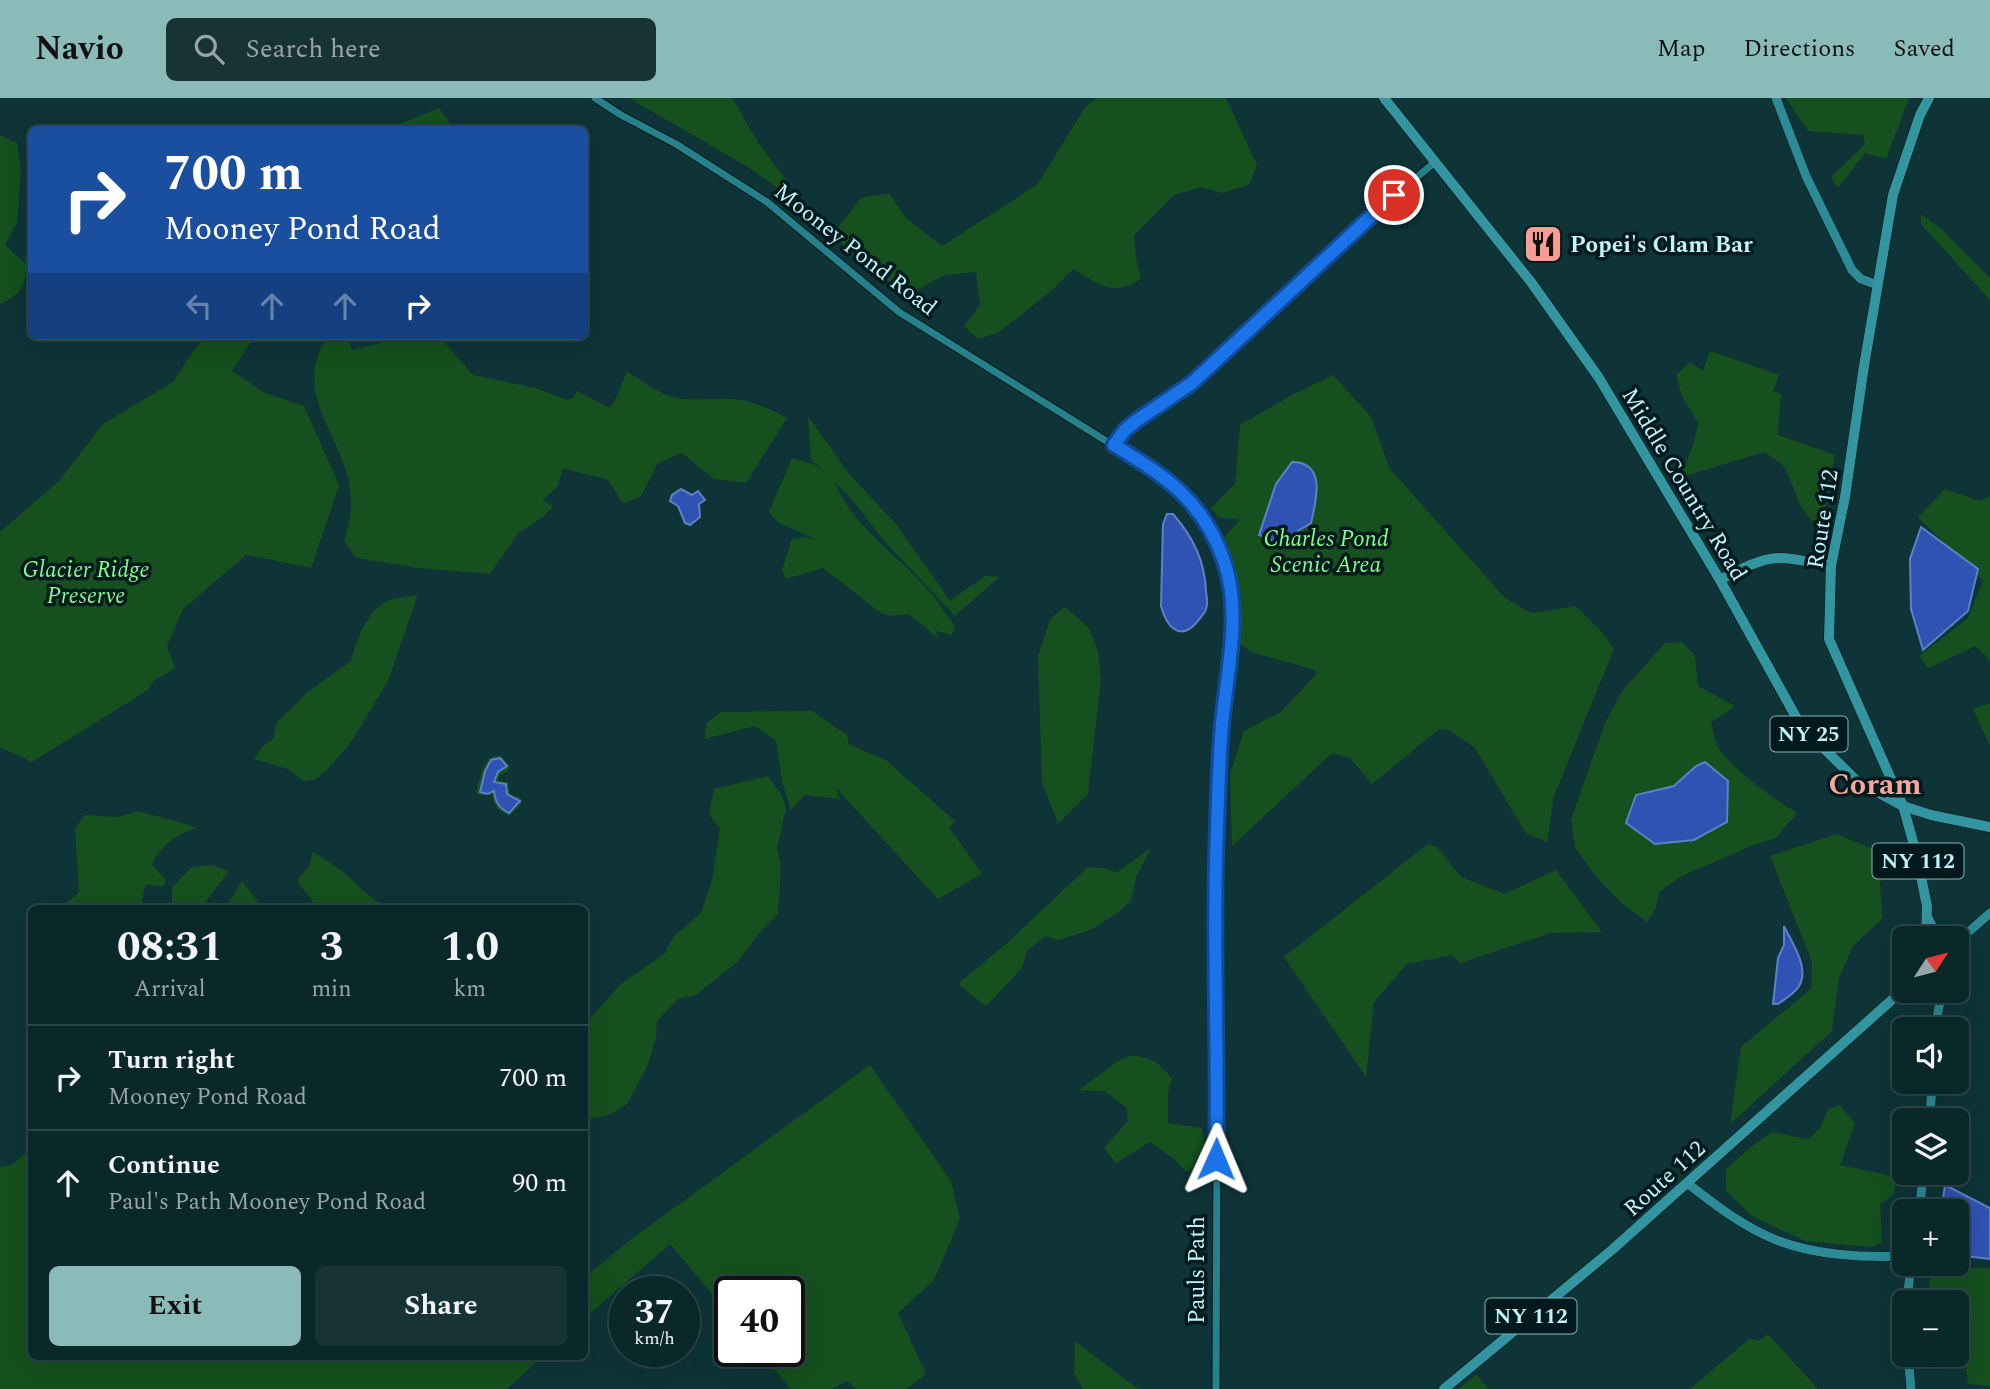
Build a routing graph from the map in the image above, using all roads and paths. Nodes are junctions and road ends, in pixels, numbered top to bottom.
1 (595, 98) edge
2 (1384, 98) edge
3 (1776, 98) edge
4 (1929, 98) edge
5 (1435, 162) junction
6 (1878, 285) junction
7 (1114, 445) junction
8 (1831, 566) junction
9 (1720, 580) junction
10 (1903, 806) junction
11 (1990, 827) edge
12 (1990, 913) edge
13 (1927, 917) junction
14 (1927, 926) edge
15 (1932, 926) edge
16 (1969, 933) edge
17 (1892, 1000) edge
18 (1687, 1183) junction
19 (1892, 1257) edge
20 (1909, 1367) edge
21 (1216, 1389) edge
22 (1444, 1389) edge
23 (1911, 1389) edge

1 - 7 street, Mooney Pond Road
2 - 5 main road, Middle Country Road / NY 25
3 - 6 main road
4 - 6 main road, Route 112 / NY 112
5 - 7 street
5 - 9 main road, Middle Country Road / NY 25
6 - 8 main road, Route 112 / NY 112
7 - 21 street, Pauls Path
8 - 9 main road
8 - 10 main road, Route 112 / NY 112
9 - 10 main road, Middle Country Road / NY 25
10 - 11 main road, Middle Country Road / NY 25
10 - 13 main road, Route 112 / NY 112
12 - 16 main road
13 - 14 main road, Route 112 / NY 112
13 - 15 main road
17 - 18 main road, Route 112 / NY 112
18 - 19 main road
18 - 22 main road, Route 112 / NY 112
20 - 23 main road

